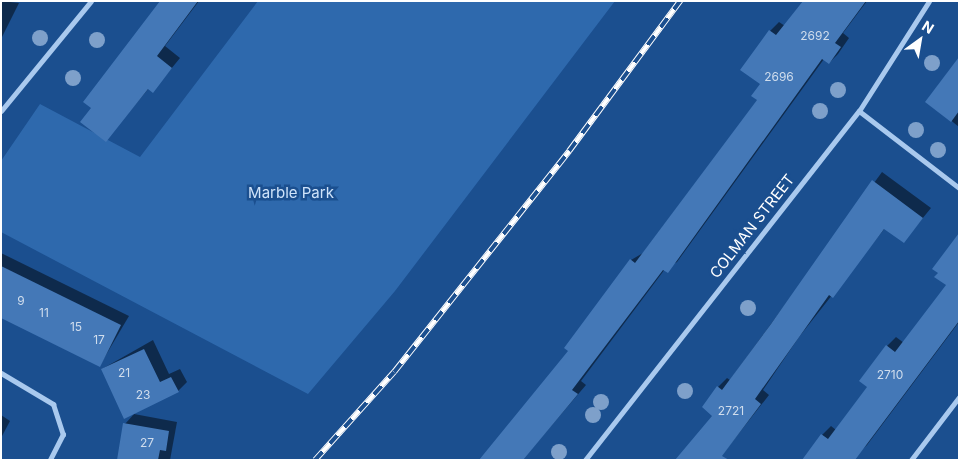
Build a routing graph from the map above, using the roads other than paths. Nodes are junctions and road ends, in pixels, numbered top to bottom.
1 (91, 1) edge
2 (929, 1) edge
3 (1, 111) edge
4 (859, 111) junction
5 (959, 188) edge
6 (1, 373) edge
7 (959, 397) edge
8 (50, 460) edge
9 (585, 460) edge
10 (911, 460) edge

1 - 3 street
2 - 4 street, COLMAN STREET
4 - 5 street
4 - 9 street, COLMAN STREET
6 - 8 street
7 - 10 street

